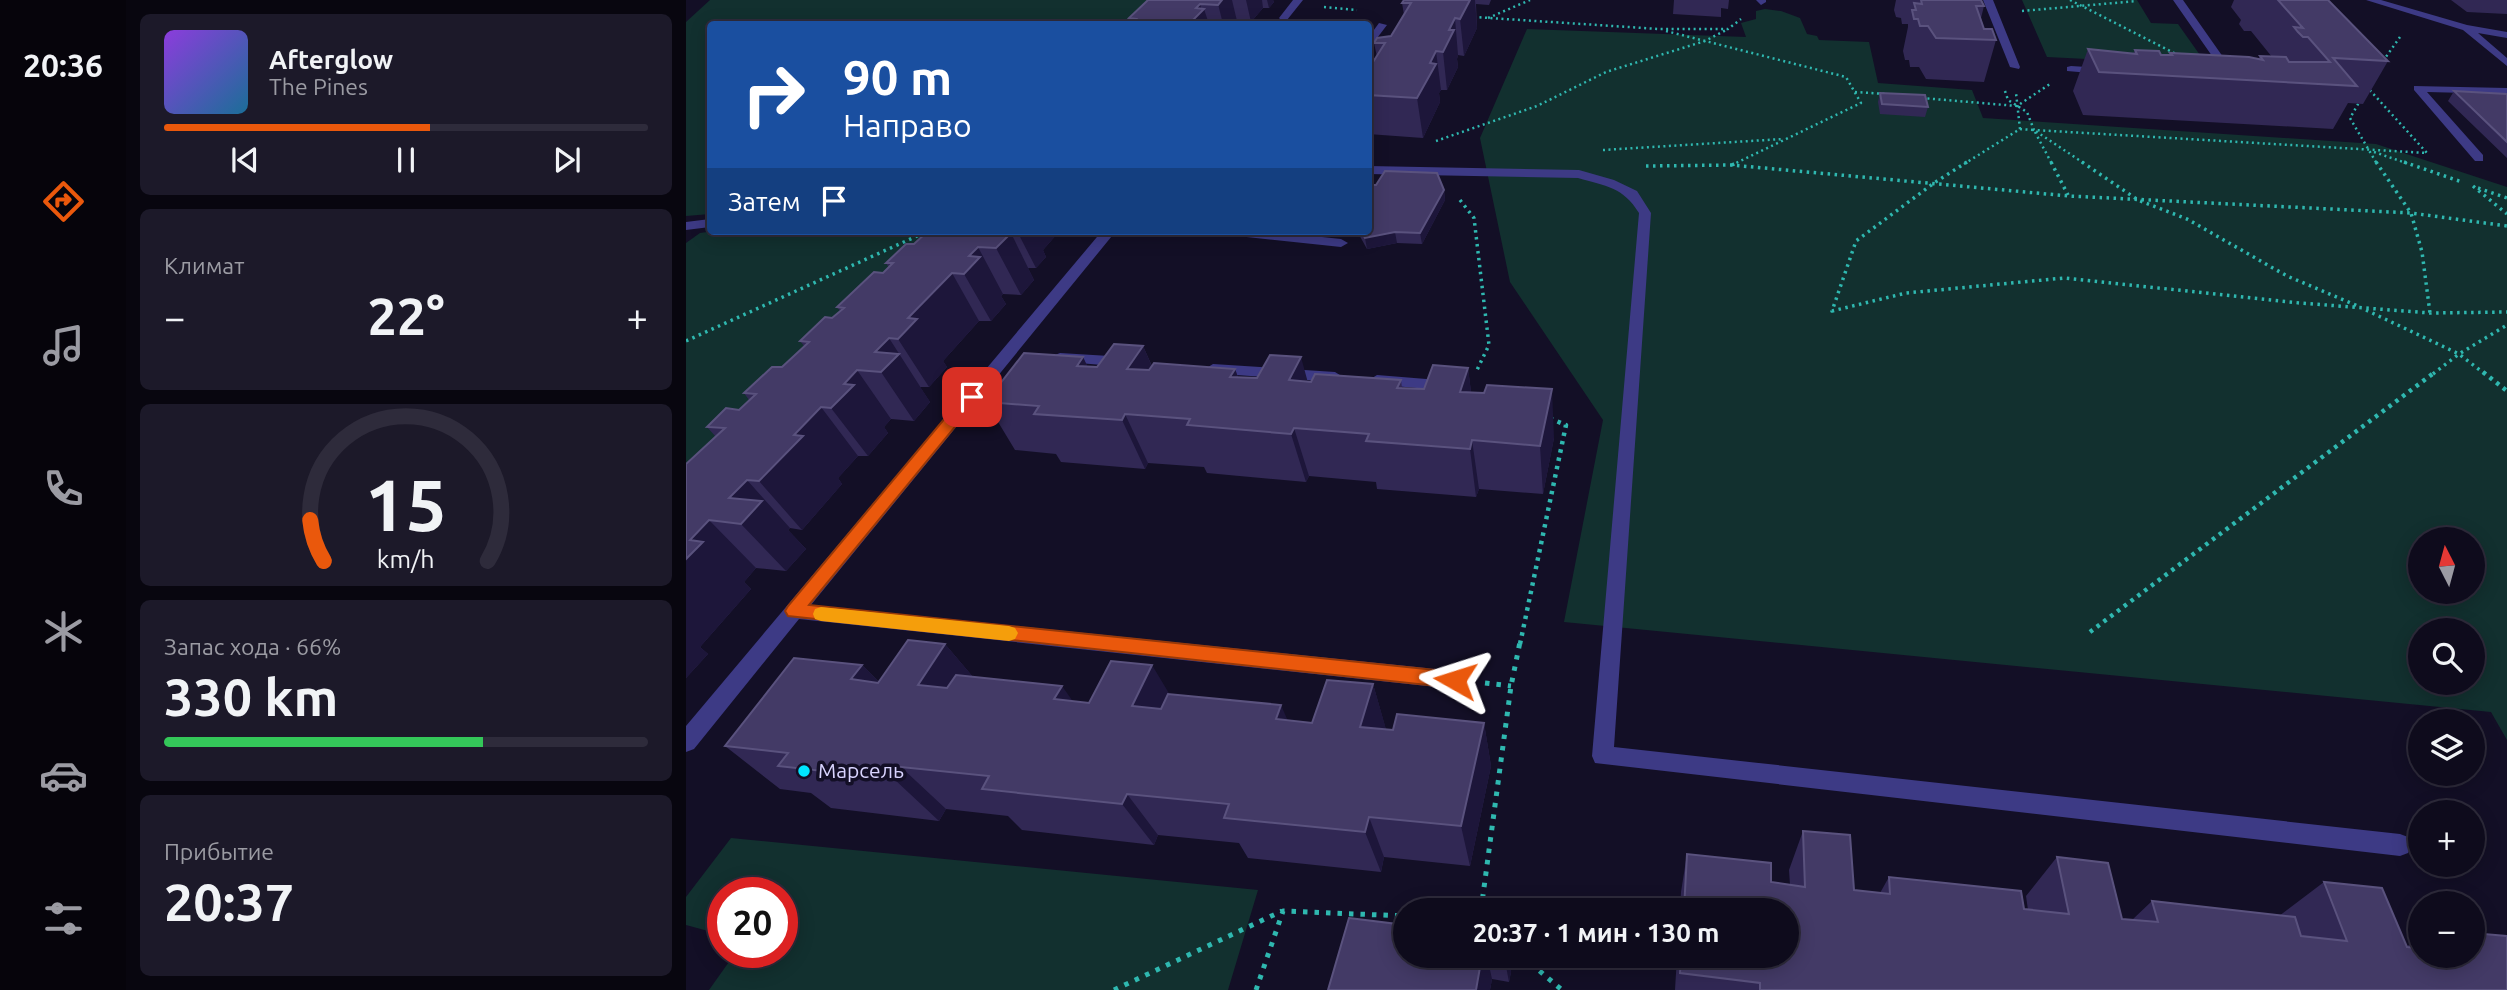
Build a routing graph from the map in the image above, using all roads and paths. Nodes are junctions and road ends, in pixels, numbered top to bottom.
1 (1531, 0) edge
2 (1988, 0) edge
3 (2070, 0) edge
4 (2178, 0) edge
5 (2371, 0) edge
6 (1761, 1) edge
7 (2137, 1) edge
8 (1297, 2) edge
9 (2080, 6) junction
10 (1363, 10) dead end
11 (1993, 12) junction
12 (1284, 18) dead end
13 (1474, 18) dead end
14 (1488, 18) junction
15 (2433, 19) junction
16 (1382, 25) dead end
17 (1658, 29) junction
18 (1728, 29) junction
19 (2466, 29) junction
20 (2507, 35) edge
21 (1372, 41) edge
22 (1705, 41) junction
23 (2507, 63) edge
24 (2015, 67) joint
25 (2379, 68) dead end
26 (2071, 69) joint
27 (2112, 72) edge
28 (2220, 77) edge
29 (2234, 78) junction
30 (2359, 78) edge
31 (2374, 78) edge
32 (2368, 88) junction
33 (2507, 91) edge
34 (1854, 92) junction
35 (1895, 95) edge
36 (1922, 97) edge
37 (2017, 106) junction
38 (2020, 129) junction
39 (2034, 130) junction
40 (1785, 139) junction
41 (1433, 142) dead end
42 (1600, 150) dead end
43 (2367, 150) junction
44 (2479, 158) dead end
45 (1731, 165) junction
46 (1635, 166) dead end
47 (1372, 170) edge
48 (1934, 183) junction
49 (2475, 187) junction
50 (1453, 190) dead end
51 (2069, 196) junction
52 (2507, 198) edge
53 (2138, 200) junction
54 (2411, 213) junction
55 (2507, 214) edge
56 (707, 223) edge
57 (686, 226) edge
58 (2507, 226) edge
59 (919, 235) edge
60 (1106, 235) edge
61 (1266, 235) edge
62 (1341, 243) dead end
63 (2361, 308) junction
64 (2430, 313) junction
65 (2507, 313) edge
66 (2507, 325) edge
67 (686, 341) edge
68 (2459, 354) junction
69 (1048, 357) edge
70 (1143, 363) dead end
71 (1197, 368) edge
72 (1468, 387) joint
73 (2507, 391) edge
74 (1541, 415) edge
75 (794, 611) junction
76 (2090, 632) dead end
77 (1455, 680) dead end
78 (686, 742) edge
79 (2400, 845) dead end
80 (1483, 898) edge
81 (1283, 911) junction
82 (1393, 916) edge
83 (1536, 968) edge
84 (1114, 990) edge
85 (1256, 990) edge
86 (1562, 990) edge

1 - 14 path
2 - 11 lane
3 - 9 path
4 - 29 lane
5 - 15 lane
6 - 18 path
7 - 9 path
8 - 10 path
8 - 12 lane
9 - 11 path
9 - 29 path
11 - 24 lane
13 - 14 path
14 - 17 path
15 - 19 lane
15 - 25 path
16 - 21 lane
17 - 18 path
17 - 22 path
18 - 22 path
19 - 20 lane
19 - 23 lane
22 - 34 path
22 - 41 path
24 - 37 path
26 - 27 lane
26 - 37 path
28 - 29 lane
30 - 32 path
31 - 32 path
32 - 43 path
32 - 43 path
33 - 44 lane
34 - 35 path
34 - 40 path
36 - 37 path
37 - 38 path
37 - 39 path
38 - 39 path
38 - 48 path
39 - 43 path
39 - 51 path
39 - 53 path
40 - 42 path
40 - 45 path
43 - 49 path
43 - 54 path
45 - 46 path
45 - 48 path
47 - 79 lane
48 - 51 path
48 - 63 path
49 - 52 path
49 - 55 path
50 - 72 path
51 - 53 path
53 - 54 path
53 - 63 path
54 - 58 path
54 - 64 path
56 - 57 lane
59 - 67 path
60 - 75 lane
61 - 62 lane
63 - 64 path
63 - 68 path
64 - 65 path
66 - 68 path
68 - 73 path
68 - 76 path
69 - 70 lane
71 - 72 lane
74 - 80 path
75 - 77 lane
75 - 78 lane
81 - 82 path
81 - 84 path
81 - 85 path
83 - 86 path

